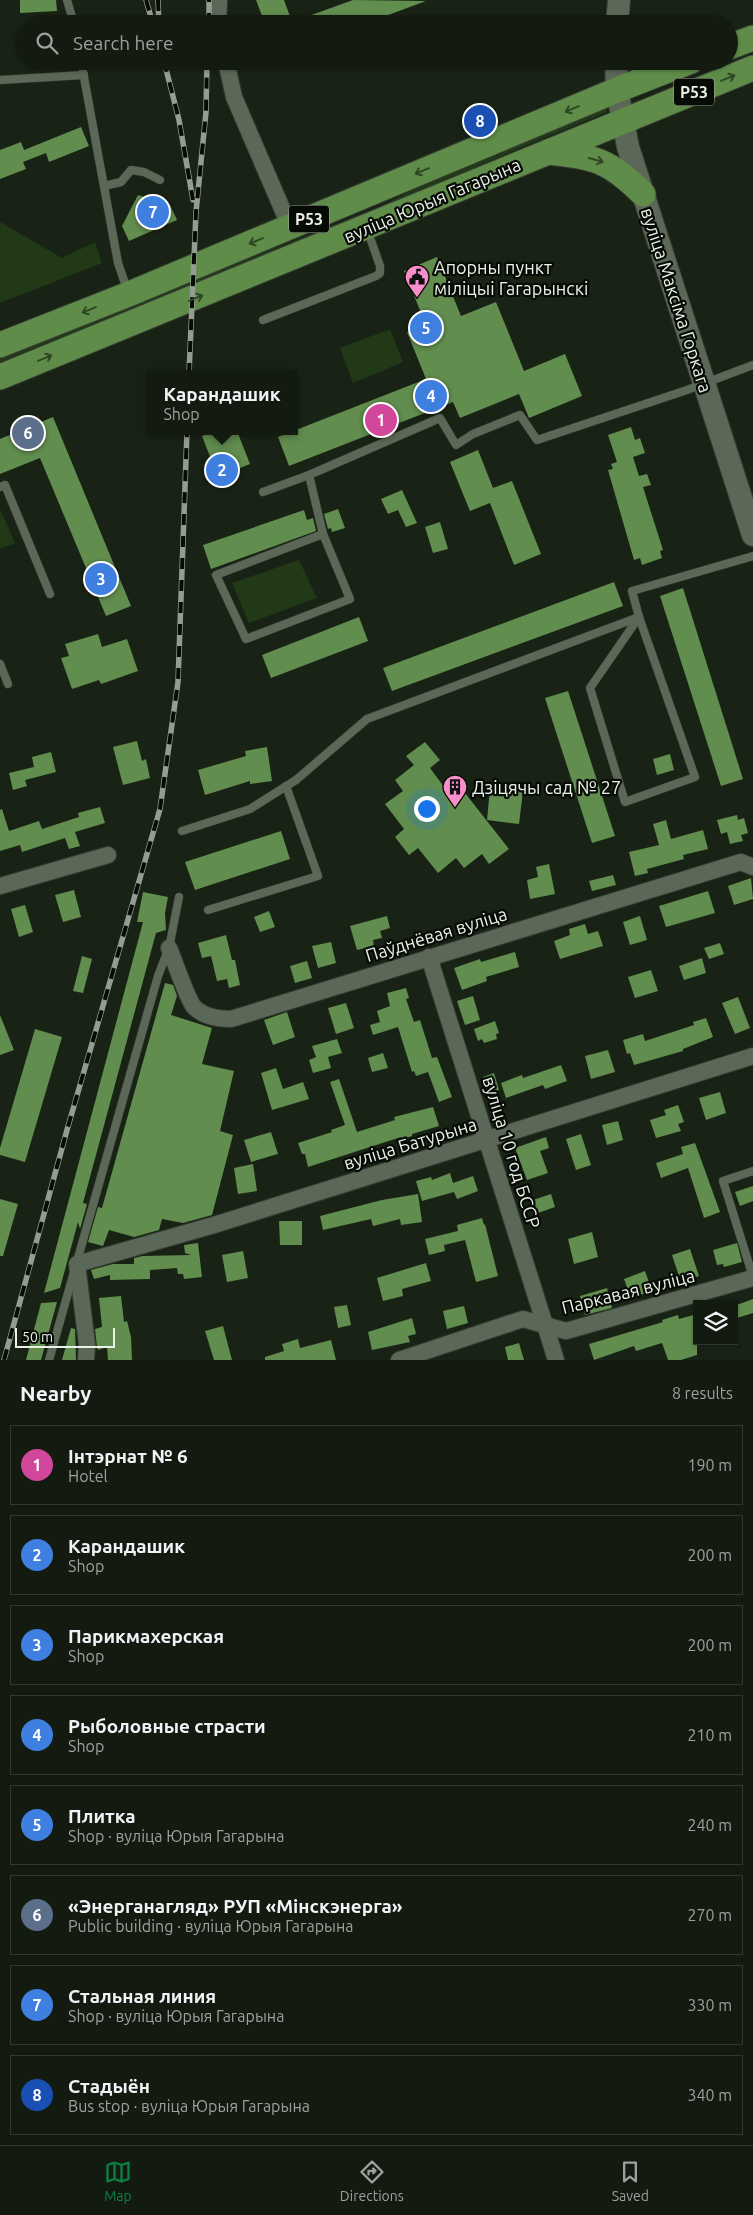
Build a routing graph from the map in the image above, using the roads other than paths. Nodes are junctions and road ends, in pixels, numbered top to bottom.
1 (67, 0) edge
2 (219, 0) edge
3 (619, 0) edge
4 (634, 0) edge
5 (71, 15) edge
6 (218, 15) edge
7 (618, 15) edge
8 (633, 15) edge
9 (753, 38) edge
10 (738, 44) edge
11 (753, 68) edge
12 (83, 70) edge
13 (228, 70) edge
14 (658, 70) edge
15 (84, 75) junction
16 (626, 79) edge
17 (0, 80) edge
18 (628, 118) junction
19 (548, 152) junction
20 (160, 180) dead end
21 (104, 186) junction
22 (643, 194) junction
23 (290, 227) junction
24 (366, 227) junction
25 (128, 294) junction
26 (263, 320) dead end
27 (0, 345) edge
28 (753, 365) edge
29 (0, 377) edge
30 (710, 381) junction
31 (309, 475) junction
32 (0, 487) edge
33 (263, 492) dead end
34 (753, 496) edge
35 (323, 534) junction
36 (753, 535) edge
37 (753, 556) edge
38 (50, 594) dead end
39 (639, 617) junction
40 (0, 664) edge
41 (8, 684) dead end
42 (286, 786) junction
43 (182, 831) dead end
44 (108, 855) dead end
45 (753, 867) edge
46 (0, 886) edge
47 (179, 897) dead end
48 (208, 910) dead end
49 (169, 948) junction
50 (429, 957) junction
51 (753, 1056) edge
52 (487, 1140) junction
53 (753, 1171) edge
54 (77, 1264) junction
55 (753, 1278) edge
56 (545, 1326) junction
57 (49, 1360) edge
58 (86, 1360) edge
59 (399, 1360) edge
60 (556, 1360) edge

1 - 5 lane
2 - 6 street
3 - 7 street
4 - 8 street
9 - 10 main road
18 -> 11 main road, вуліца Юрыя Гагарына / Р53
12 - 15 lane
13 - 23 street
14 - 16 main road, вуліца Юрыя Гагарына / Р53
15 - 17 lane
15 - 21 lane
16 - 18 street, вуліца Максіма Горкага
16 -> 23 main road, вуліца Юрыя Гагарына / Р53
18 - 19 main road, вуліца Юрыя Гагарына / Р53
18 - 22 street, вуліца Максіма Горкага
18 - 30 street, вуліца Максіма Горкага
19 -> 22 main road
19 - 24 main road, вуліца Юрыя Гагарына / Р53
20 - 21 lane
21 - 25 lane
22 - 30 street, вуліца Максіма Горкага
23 -> 25 main road, вуліца Юрыя Гагарына / Р53
24 - 26 lane
29 -> 24 main road, вуліца Юрыя Гагарына / Р53
25 -> 27 main road, вуліца Юрыя Гагарына / Р53
28 - 30 lane
30 - 31 lane
30 - 34 street, вуліца Максіма Горкага
30 - 36 street, вуліца Максіма Горкага
31 - 33 lane
31 - 35 lane
32 - 38 lane
35 - 35 lane
37 - 39 lane
39 - 39 lane
39 - 42 lane
40 - 41 lane
42 - 43 lane
42 - 48 lane
44 - 46 street
45 - 50 street, Паўднёвая вуліца
47 - 49 lane
49 - 50 street, Паўднёвая вуліца
49 - 54 lane
50 - 52 street, вуліца 10 год БССР
51 - 52 street, вуліца Батурына
52 - 54 street, вуліца Батурына
52 - 56 street, вуліца 10 год БССР
53 - 55 lane
54 - 57 lane
54 - 58 street
55 - 56 street, Паркавая вуліца
56 - 59 street, Паркавая вуліца
56 - 60 street, вуліца 10 год БССР

